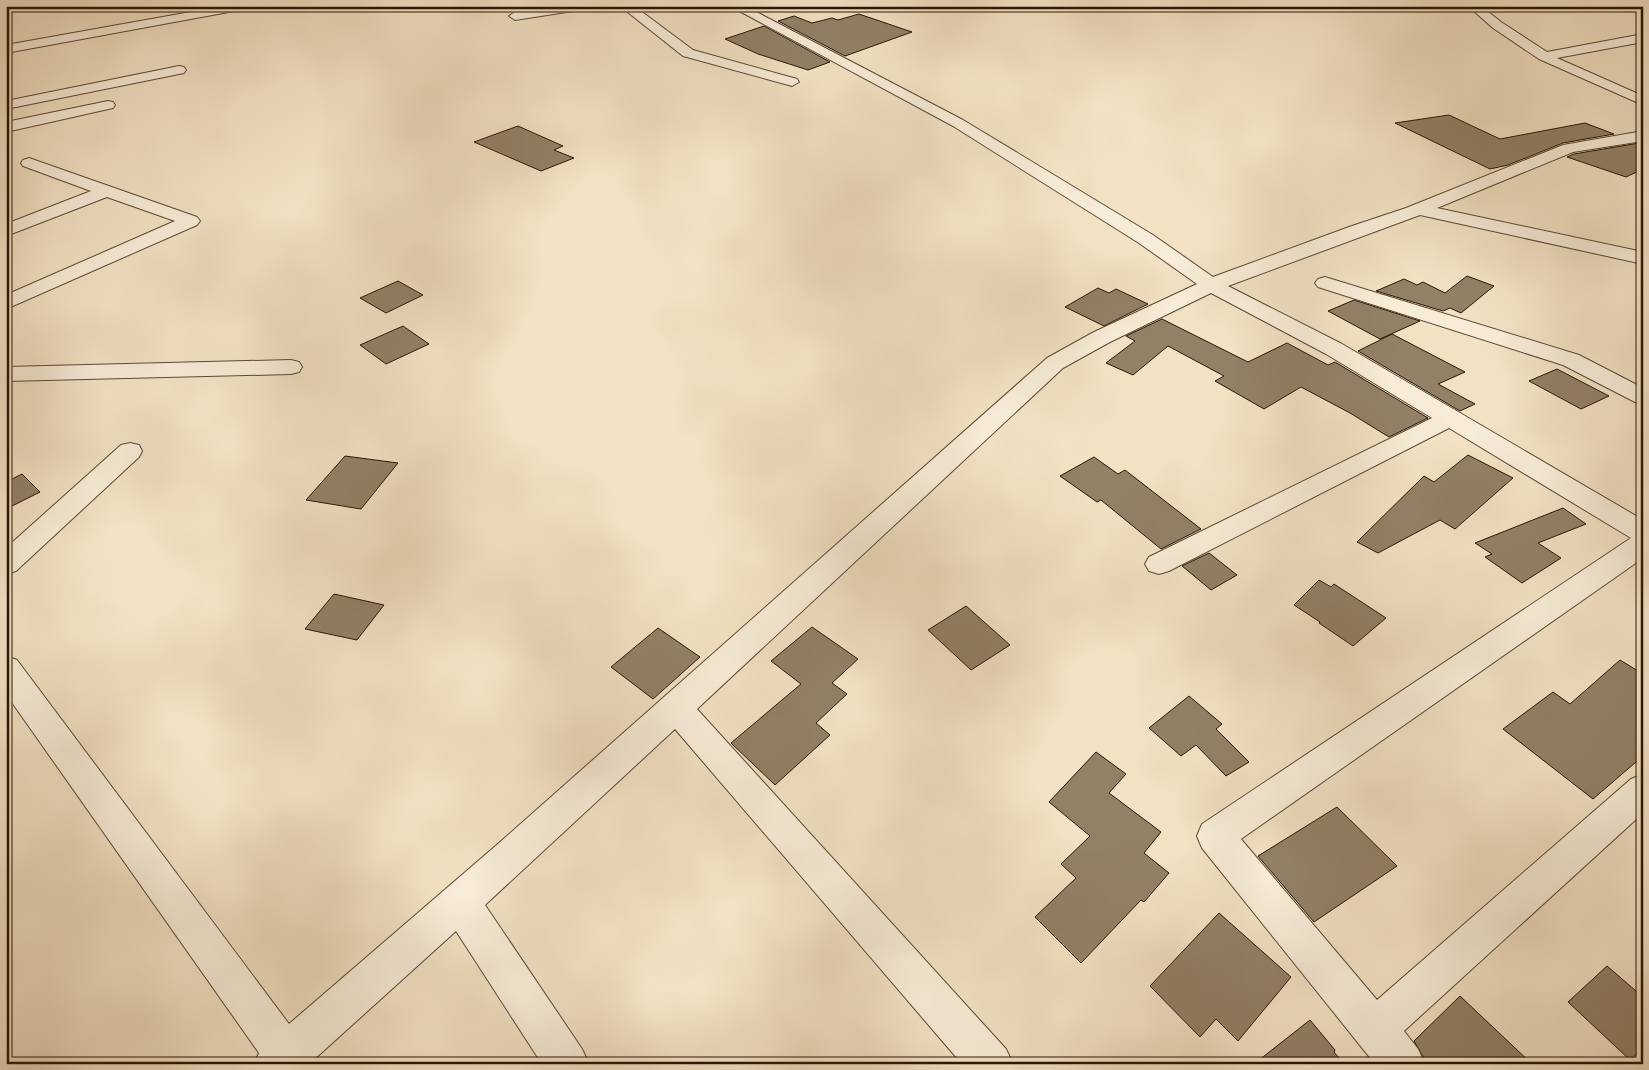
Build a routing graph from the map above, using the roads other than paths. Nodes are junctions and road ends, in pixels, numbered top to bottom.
1 (246, 6) edge
2 (586, 6) edge
3 (626, 6) edge
4 (736, 6) edge
5 (1474, 6) edge
6 (515, 16) dead end
7 (1643, 38) edge
8 (6, 49) edge
9 (1544, 56) junction
10 (179, 70) dead end
11 (792, 82) dead end
12 (1643, 101) edge
13 (6, 104) edge
14 (108, 105) dead end
15 (6, 127) edge
16 (1643, 136) edge
17 (29, 163) dead end
18 (107, 191) junction
19 (1418, 210) junction
20 (6, 231) edge
21 (1643, 240) edge
22 (1612, 252) junction
23 (1643, 258) edge
24 (1325, 283) dead end
25 (1211, 285) junction
26 (6, 303) edge
27 (291, 366) dead end
28 (6, 374) edge
29 (1643, 397) edge
30 (1450, 418) junction
31 (130, 451) dead end
32 (1643, 533) edge
33 (1643, 544) edge
34 (6, 564) edge
35 (1158, 564) dead end
36 (6, 669) edge
37 (676, 708) junction
38 (1643, 790) edge
39 (460, 902) junction
40 (1375, 1029) junction
41 (281, 1059) edge
42 (567, 1064) edge
43 (991, 1064) edge
44 (1403, 1064) edge

1 - 8 street
2 - 6 street
3 - 11 street
4 - 25 street
5 - 9 street
7 - 9 street
9 - 12 street
10 - 13 street
14 - 15 street
16 - 19 street
17 - 18 street
18 - 20 street
18 - 26 street
19 - 22 street
19 - 25 street
21 - 22 street
22 - 23 street
24 - 29 street
25 - 30 street
25 - 37 street
27 - 28 street
30 - 32 street
30 - 35 street
31 - 34 street
33 - 40 street
36 - 41 street
37 - 39 street
37 - 43 street
38 - 40 street
39 - 41 street
39 - 42 street
40 - 44 street

